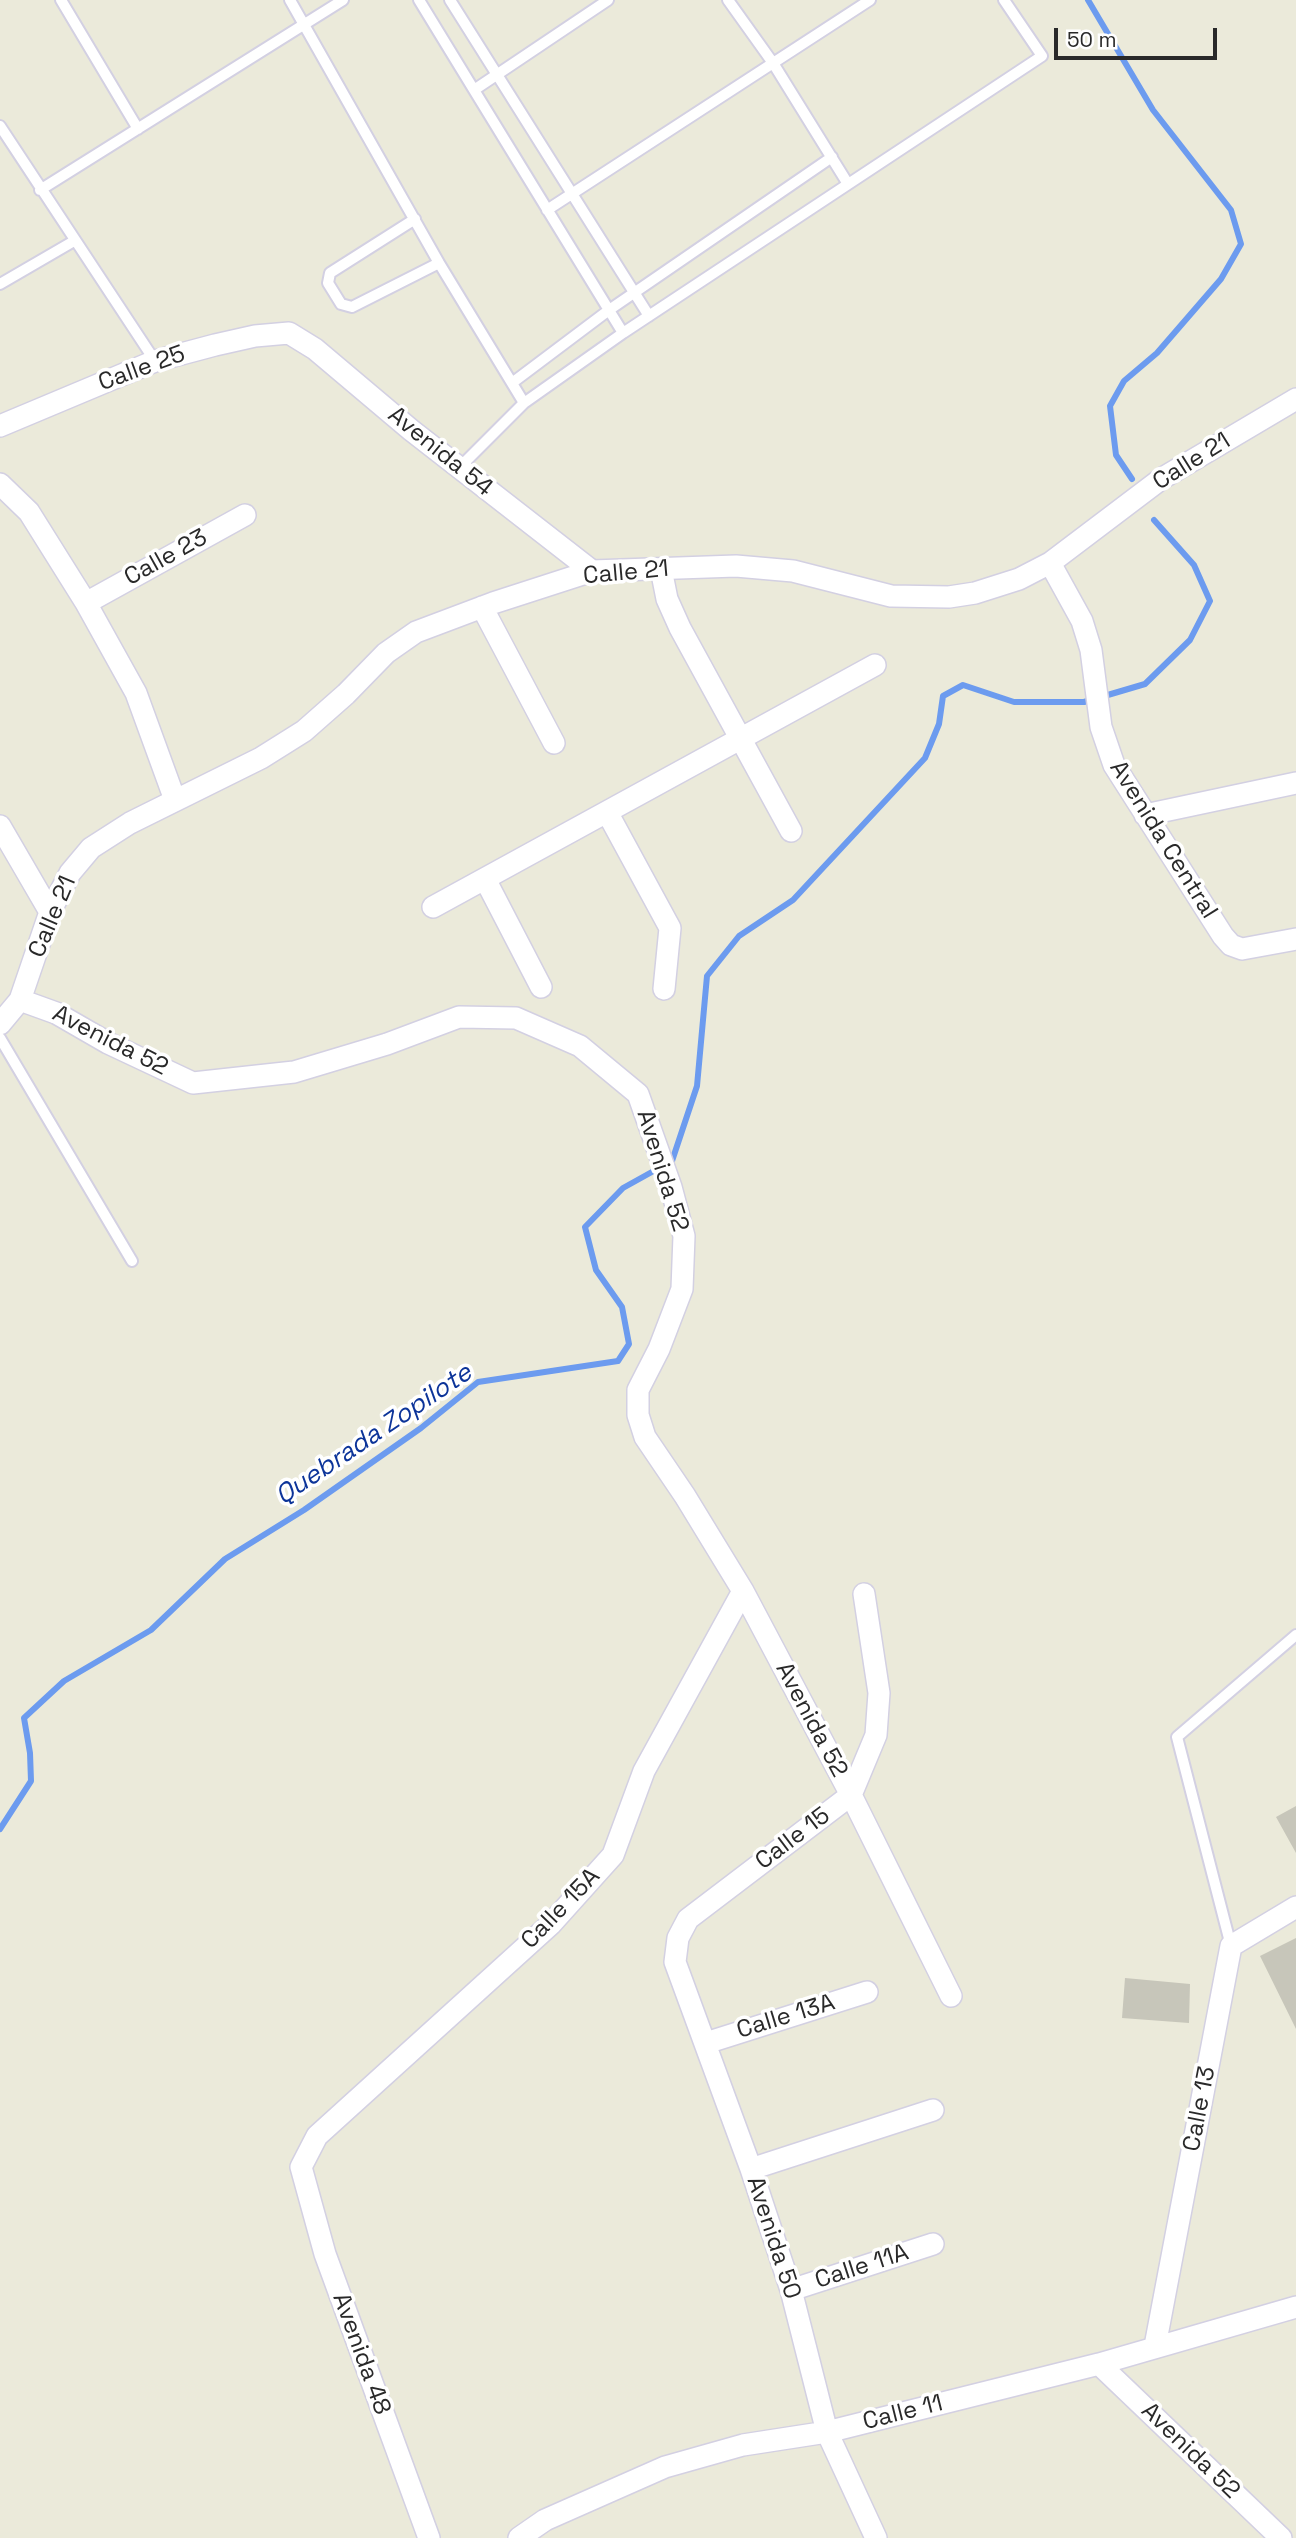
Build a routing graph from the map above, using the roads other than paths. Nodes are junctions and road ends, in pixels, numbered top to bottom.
1 (62, 0) edge
2 (290, 0) edge
3 (343, 0) edge
4 (419, 0) edge
5 (450, 0) edge
6 (608, 0) edge
7 (728, 0) edge
8 (870, 0) edge
9 (1004, 0) edge
10 (306, 25) junction
11 (773, 63) junction
12 (497, 75) junction
13 (474, 90) junction
14 (0, 126) edge
15 (138, 129) junction
16 (832, 157) junction
17 (848, 184) junction
18 (40, 190) junction
19 (572, 195) junction
20 (547, 210) junction
21 (415, 219) junction
22 (74, 241) junction
23 (439, 263) junction
24 (0, 284) edge
25 (634, 292) junction
26 (609, 310) junction
27 (649, 316) junction
28 (289, 333) joint
29 (623, 333) junction
30 (155, 361) junction
31 (512, 383) junction
32 (1296, 399) edge
33 (524, 402) junction
34 (0, 426) edge
35 (459, 468) junction
36 (0, 484) edge
37 (246, 515) dead end
38 (1049, 563) junction
39 (660, 569) junction
40 (592, 571) junction
41 (86, 603) junction
42 (482, 607) junction
43 (875, 665) dead end
44 (740, 739) junction
45 (554, 743) dead end
46 (1296, 783) edge
47 (175, 800) junction
48 (607, 812) junction
49 (1145, 815) junction
50 (0, 826) edge
51 (791, 831) dead end
52 (485, 879) junction
53 (433, 908) dead end
54 (50, 912) junction
55 (1296, 939) edge
56 (541, 987) dead end
57 (664, 989) dead end
58 (20, 1000) junction
59 (0, 1024) edge
60 (0, 1038) edge
61 (132, 1261) dead end
62 (743, 1591) junction
63 (864, 1594) dead end
64 (1296, 1635) edge
65 (851, 1795) junction
66 (1296, 1907) edge
67 (678, 1938) joint
68 (1231, 1946) junction
69 (867, 1992) dead end
70 (951, 1996) dead end
71 (706, 2043) junction
72 (933, 2110) dead end
73 (301, 2167) joint
74 (751, 2169) junction
75 (933, 2244) dead end
76 (790, 2290) junction
77 (1296, 2307) edge
78 (1155, 2346) junction
79 (1099, 2364) junction
80 (827, 2432) junction
81 (429, 2538) edge
82 (519, 2538) edge
83 (876, 2538) edge
84 (1281, 2538) edge

1 - 15 lane
2 - 10 lane
3 - 10 lane
4 - 13 lane
5 - 12 lane
6 - 12 lane
7 - 11 lane
8 - 11 lane
9 - 17 lane
10 - 15 lane
10 - 21 lane
11 - 16 lane
11 - 19 lane
12 - 13 lane
12 - 19 lane
13 - 20 lane
14 - 18 lane
15 - 18 lane
16 - 17 lane
16 - 25 lane
17 - 27 lane
18 - 22 lane
19 - 20 lane
19 - 25 lane
20 - 26 lane
21 - 23 lane
21 - 23 lane
22 - 24 lane
22 - 30 lane
23 - 31 lane
25 - 26 lane
25 - 27 lane
26 - 29 lane
26 - 31 lane
27 - 29 lane
28 - 30 street, Calle 25
28 - 35 street, Avenida 54
29 - 33 lane
30 - 34 street, Calle 25
31 - 33 lane
32 - 38 street, Calle 21
33 - 35 lane
35 - 40 street, Avenida 54
36 - 41 street
37 - 41 street, Calle 23
38 - 39 street, Calle 21
38 - 49 street, Avenida Central
39 - 40 street, Calle 21
39 - 44 street
40 - 42 street, Calle 21
41 - 47 street
42 - 45 street
42 - 47 street, Calle 21
43 - 44 street
44 - 48 street
44 - 51 street
46 - 49 street
47 - 54 street, Calle 21
48 - 52 street
48 - 57 street
49 - 55 street, Avenida Central
50 - 54 street
52 - 53 street
52 - 56 street
54 - 58 street, Calle 21
58 - 59 street, Calle 21
58 - 62 street, Avenida 52
60 - 61 lane
62 - 65 street, Avenida 52
62 - 73 street, Calle 15A
63 - 65 street, Calle 15
64 - 68 lane
65 - 67 street, Calle 15
65 - 70 street, Avenida 52
66 - 68 street
67 - 71 street, Avenida 50
68 - 78 street, Calle 13
69 - 71 street, Calle 13A
71 - 74 street, Avenida 50
72 - 74 street
73 - 81 street, Avenida 48
74 - 76 street, Avenida 50
75 - 76 street, Calle 11A
76 - 80 street, Avenida 50
77 - 78 street, Calle 11
78 - 79 street, Calle 11
79 - 80 street, Calle 11
79 - 84 street, Avenida 52
80 - 82 street, Calle 11
80 - 83 street, Avenida 50

